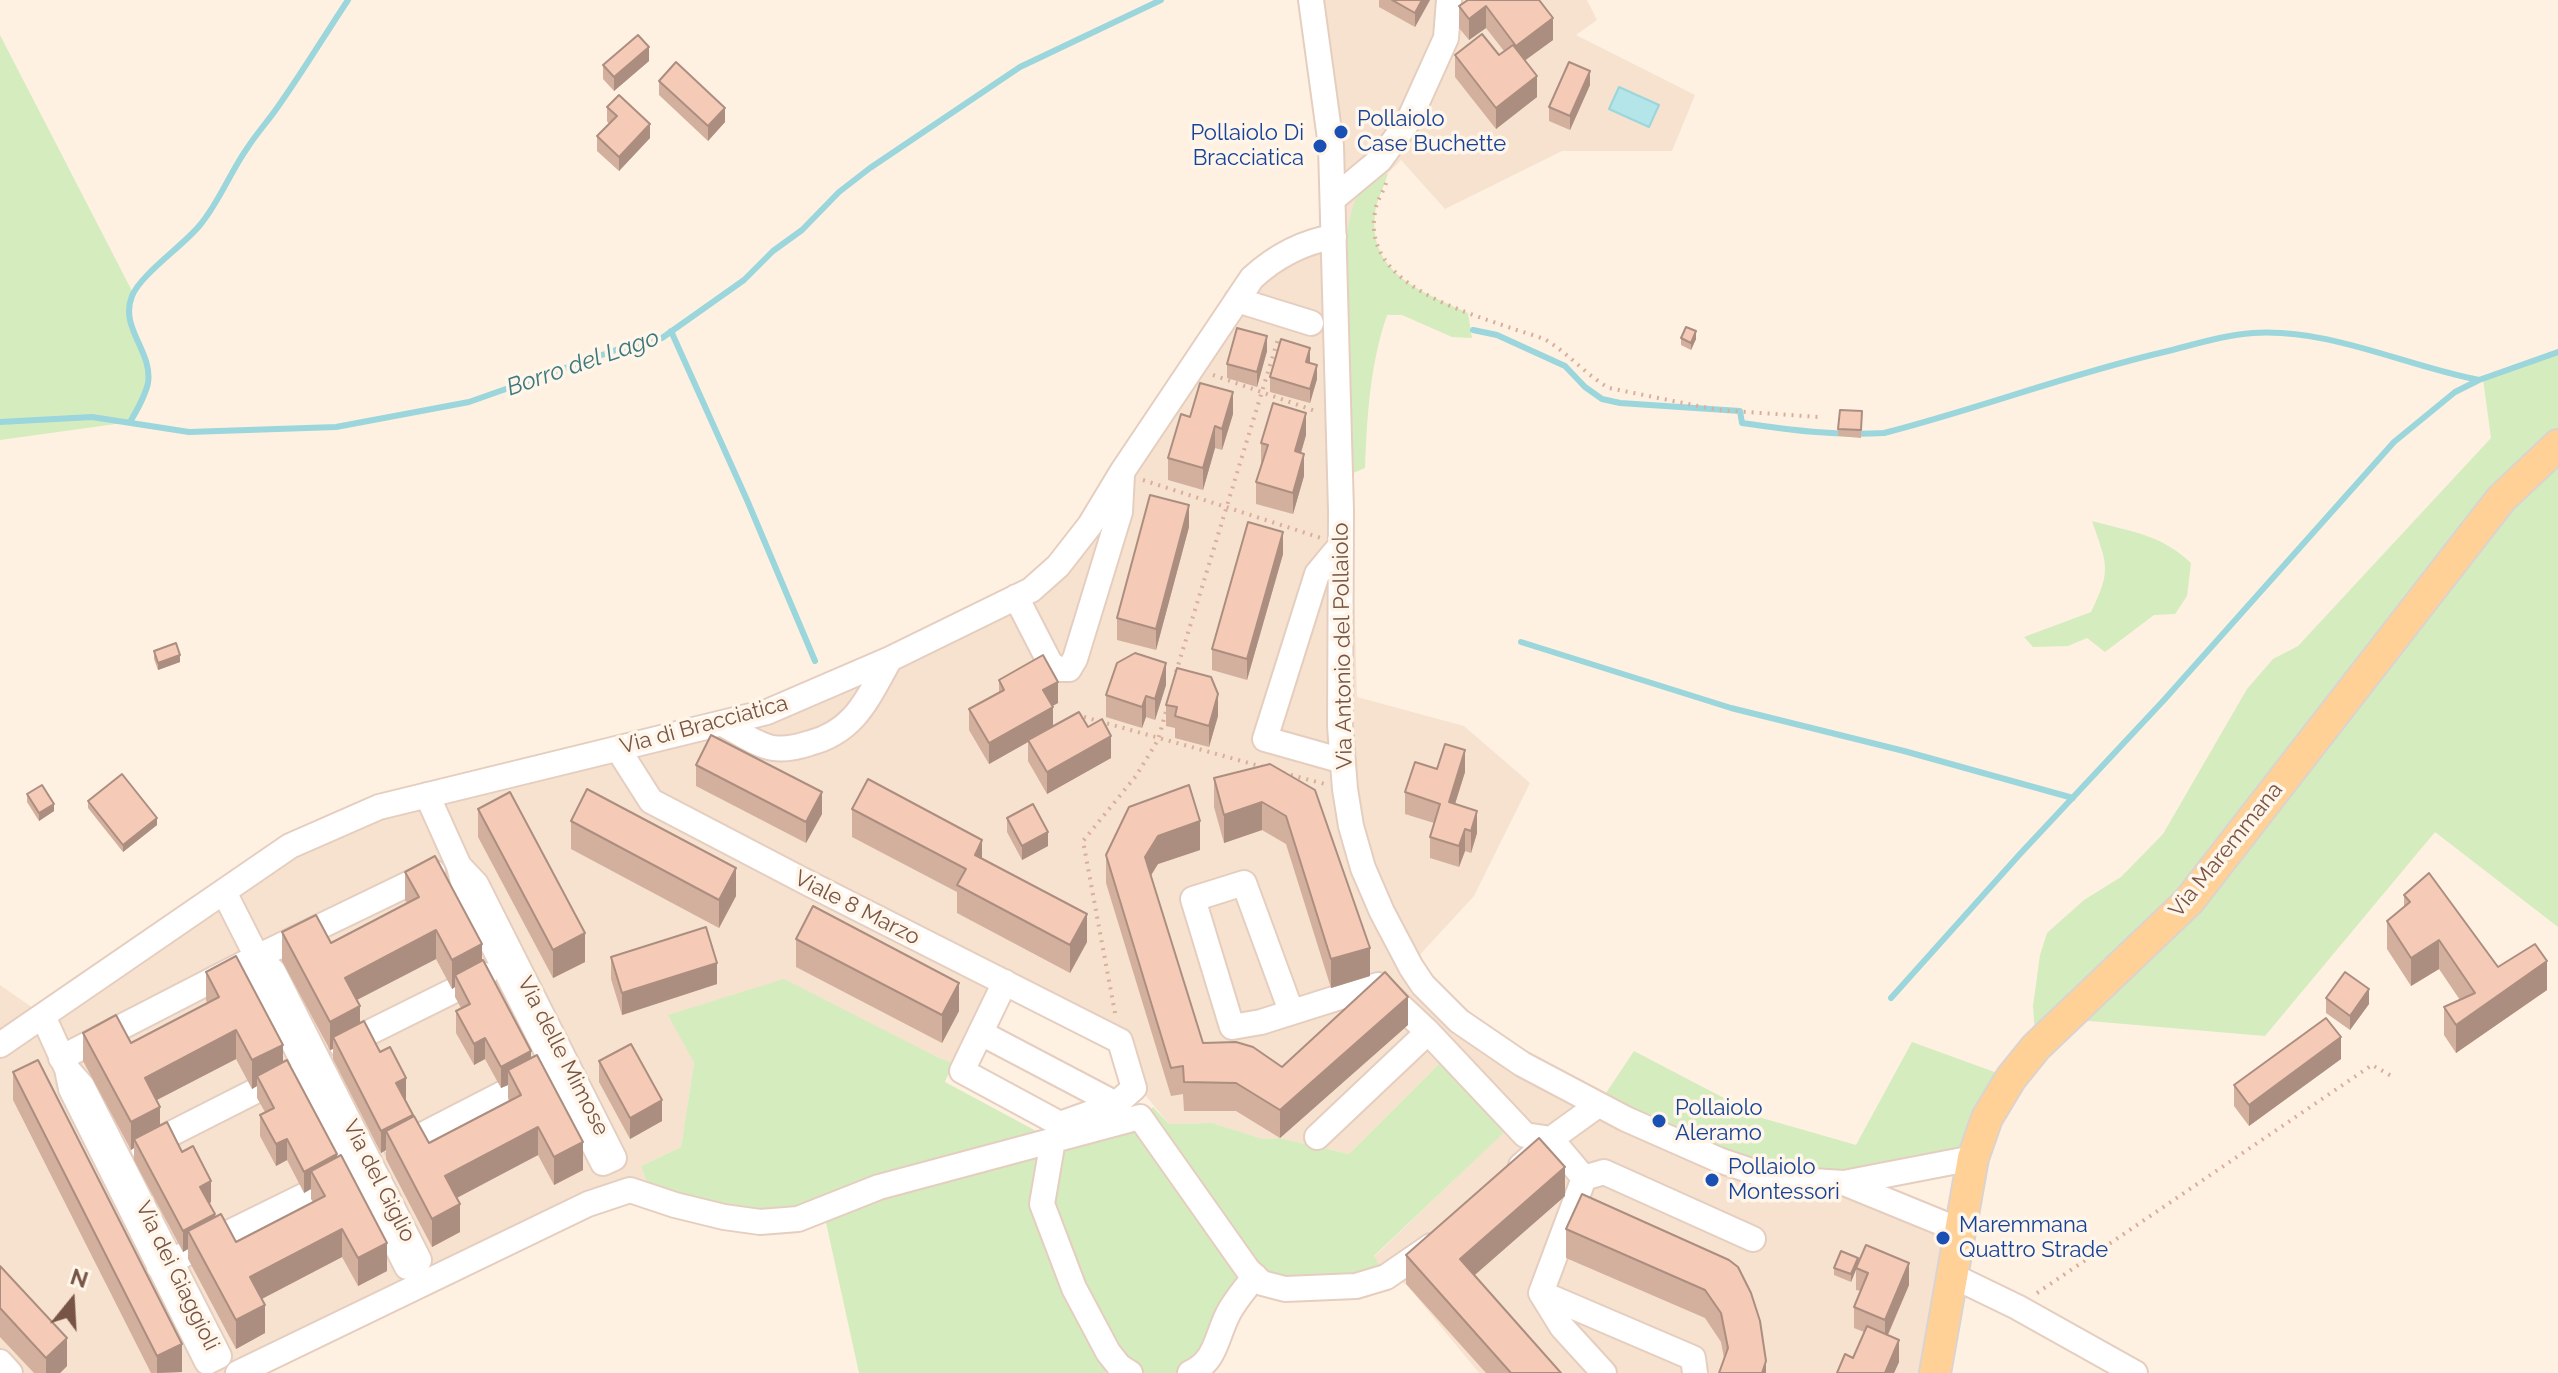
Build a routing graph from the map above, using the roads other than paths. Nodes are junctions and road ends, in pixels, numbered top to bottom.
1 (1311, 0) edge
2 (1449, 0) edge
3 (1333, 199) junction
4 (1334, 237) junction
5 (1237, 300) junction
6 (1311, 323) dead end
7 (2558, 445) edge
8 (1122, 472) junction
9 (1341, 545) junction
10 (1016, 597) junction
11 (890, 659) junction
12 (722, 724) junction
13 (618, 749) junction
14 (1343, 761) junction
15 (427, 795) junction
16 (458, 863) junction
17 (224, 892) junction
18 (257, 957) junction
19 (509, 962) junction
20 (1005, 982) junction
21 (1291, 1011) junction
22 (43, 1016) junction
23 (1428, 1032) junction
24 (981, 1033) junction
25 (0, 1045) edge
26 (311, 1062) junction
27 (64, 1064) junction
28 (1567, 1090) junction
29 (1116, 1104) junction
30 (1598, 1105) junction
31 (1317, 1137) dead end
32 (1551, 1139) junction
33 (1053, 1140) junction
34 (1973, 1158) junction
35 (114, 1162) junction
36 (364, 1166) junction
37 (1584, 1178) junction
38 (1504, 1181) edge
39 (1844, 1183) junction
40 (1959, 1230) junction
41 (1445, 1233) edge
42 (1753, 1239) dead end
43 (1255, 1276) junction
44 (1953, 1276) junction
45 (1541, 1293) junction
46 (0, 1362) edge
47 (10, 1373) edge
48 (238, 1373) edge
49 (1130, 1373) edge
50 (1190, 1373) edge
51 (1604, 1373) edge
52 (1695, 1373) edge
53 (1935, 1373) edge
54 (2135, 1373) edge

1 - 3 street, Via Antonio del Pollaiolo
2 - 3 street
3 - 4 street, Via Antonio del Pollaiolo
4 - 5 street, Via di Bracciatica
4 - 9 street, Via Antonio del Pollaiolo
5 - 6 street
5 - 8 street, Via di Bracciatica
7 - 34 main road, Via Maremmana
8 - 10 street, Via di Bracciatica
8 - 10 street
9 - 14 street, Via Antonio del Pollaiolo
9 - 14 street
10 - 11 street, Via di Bracciatica
11 - 12 street, Via di Bracciatica
11 - 12 street
12 - 13 street, Via di Bracciatica
13 - 15 street, Via di Bracciatica
13 - 20 street, Viale 8 Marzo
14 - 28 street, Via Antonio del Pollaiolo
15 - 16 street, Via delle Mimose
15 - 17 street, Via di Bracciatica
16 - 18 street
16 - 19 street, Via delle Mimose
17 - 18 street, Via del Giglio
17 - 22 street, Via di Bracciatica
18 - 26 street, Via del Giglio
18 - 27 street
19 - 26 street
19 - 36 street, Via delle Mimose
20 - 24 street
20 - 29 street, Viale 8 Marzo
21 - 21 street
21 - 23 street
22 - 25 street, Via di Bracciatica
22 - 27 street, Via dei Giaggioli
23 - 31 street
23 - 32 street
24 - 29 street
24 - 29 street
26 - 35 street
26 - 36 street, Via del Giglio
27 - 35 street, Via dei Giaggioli
28 - 30 street, Via Antonio del Pollaiolo
28 - 32 street
30 - 32 street
30 - 39 street, Via Antonio del Pollaiolo
32 - 37 street
32 - 38 street
33 - 43 street
33 - 48 street
33 - 49 street
34 - 39 street, Via Antonio del Pollaiolo
34 - 40 main road, Via Maremmana
35 - 36 street, Via dei Giaggioli
37 - 42 street
37 - 45 street
39 - 40 street, Via Antonio del Pollaiolo
40 - 44 main road, Via Maremmana
41 - 43 street
43 - 50 street
44 - 53 main road, Via Maremmana
44 - 54 street
45 - 51 street
45 - 52 street
46 - 47 street

